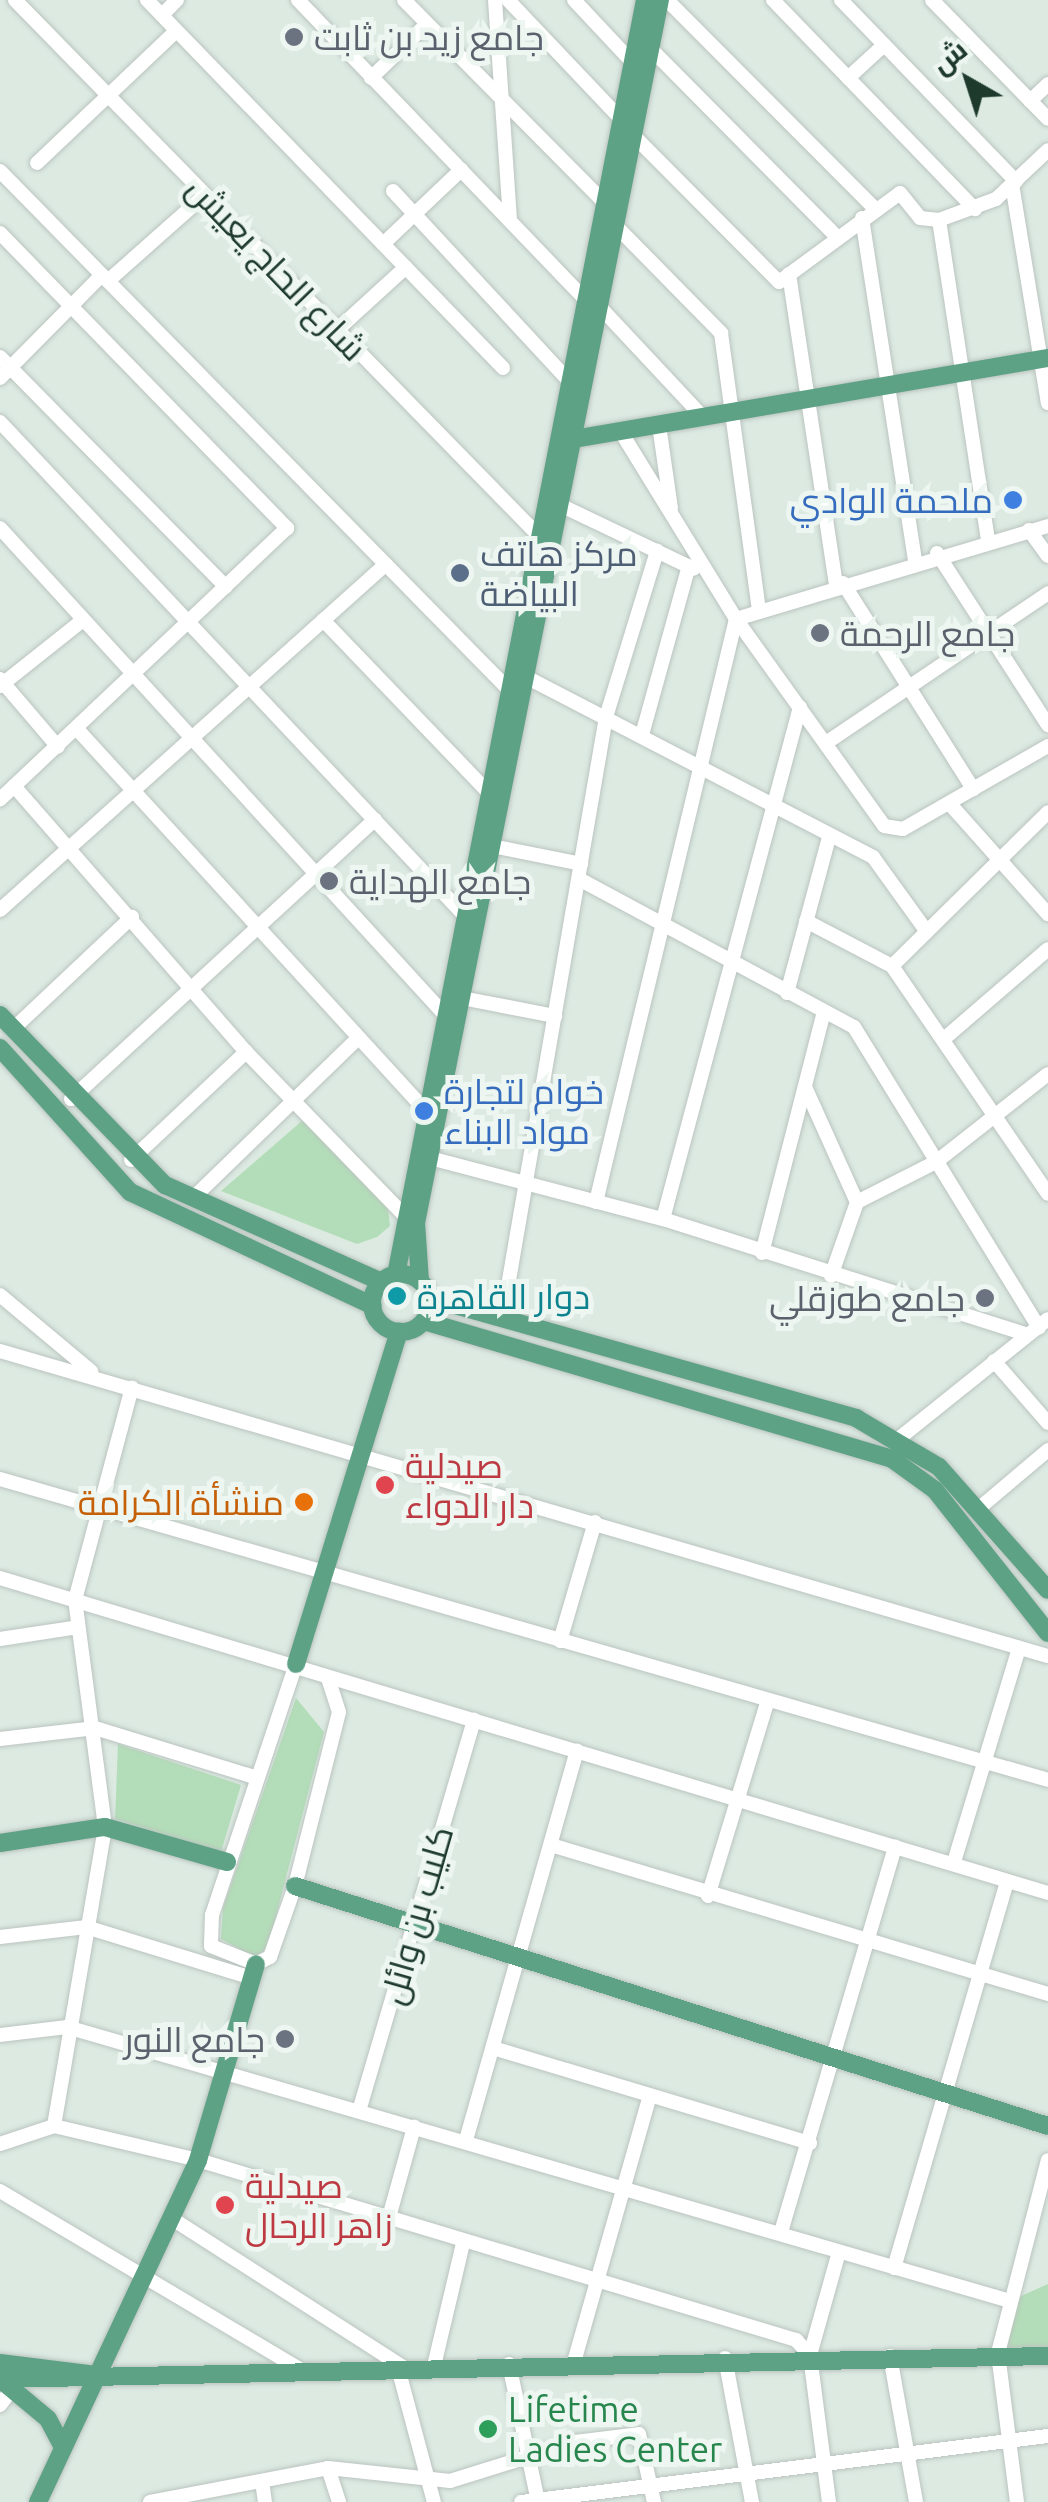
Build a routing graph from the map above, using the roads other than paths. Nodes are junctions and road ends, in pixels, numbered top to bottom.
1 (15, 0) edge
2 (147, 0) edge
3 (177, 0) edge
4 (298, 0) edge
5 (404, 0) edge
6 (494, 0) edge
7 (508, 0) edge
8 (574, 0) edge
9 (645, 0) edge
10 (664, 0) edge
11 (773, 0) edge
12 (841, 0) edge
13 (932, 0) edge
14 (162, 15) junction
15 (428, 24) junction
16 (176, 30) junction
17 (884, 45) junction
18 (650, 48) junction
19 (632, 62) junction
20 (371, 78) junction
21 (848, 78) junction
22 (1048, 84) edge
23 (108, 96) junction
24 (503, 100) junction
25 (1030, 101) junction
26 (621, 119) junction
27 (1048, 119) edge
28 (633, 135) junction
29 (1046, 156) edge
30 (37, 163) dead end
31 (461, 170) junction
32 (0, 171) edge
33 (1014, 183) junction
34 (393, 191) dead end
35 (205, 195) junction
36 (605, 203) junction
37 (975, 210) junction
38 (414, 214) junction
39 (868, 214) junction
40 (510, 219) junction
41 (940, 220) junction
42 (612, 222) junction
43 (0, 232) edge
44 (835, 235) junction
45 (383, 244) junction
46 (406, 267) junction
47 (789, 274) junction
48 (105, 278) junction
49 (592, 303) junction
50 (71, 306) junction
51 (337, 330) junction
52 (1045, 359) edge
53 (4, 368) edge
54 (503, 368) dead end
55 (964, 372) junction
56 (570, 382) junction
57 (887, 386) junction
58 (810, 397) junction
59 (1048, 403) edge
60 (732, 411) junction
61 (704, 416) junction
62 (0, 422) edge
63 (659, 425) junction
64 (621, 432) junction
65 (573, 439) junction
66 (560, 505) junction
67 (671, 514) junction
68 (1048, 526) edge
69 (0, 528) edge
70 (1029, 530) junction
71 (539, 536) junction
72 (988, 540) junction
73 (657, 551) junction
74 (936, 554) junction
75 (1048, 556) edge
76 (915, 560) junction
77 (386, 564) junction
78 (689, 566) junction
79 (711, 579) junction
80 (840, 584) junction
81 (226, 587) junction
82 (1048, 593) edge
83 (759, 611) junction
84 (193, 619) junction
85 (736, 619) junction
86 (83, 620) junction
87 (323, 620) junction
88 (989, 634) junction
89 (133, 676) junction
90 (526, 676) junction
91 (1, 683) edge
92 (250, 686) junction
93 (908, 687) junction
94 (509, 690) junction
95 (800, 707) junction
96 (606, 716) junction
97 (1048, 724) edge
98 (77, 729) junction
99 (642, 735) junction
100 (192, 737) junction
101 (826, 743) junction
102 (1048, 746) edge
103 (58, 748) junction
104 (705, 769) junction
105 (14, 786) junction
106 (134, 789) junction
107 (972, 789) junction
108 (489, 793) junction
109 (0, 799) edge
110 (771, 802) junction
111 (949, 803) junction
112 (1048, 812) edge
113 (375, 819) junction
114 (829, 837) junction
115 (492, 846) junction
116 (70, 847) junction
117 (1000, 858) junction
118 (580, 872) junction
119 (315, 874) junction
120 (0, 910) edge
121 (463, 914) junction
122 (1048, 914) edge
123 (132, 917) junction
124 (806, 922) junction
125 (665, 926) junction
126 (254, 930) junction
127 (927, 932) junction
128 (1048, 949) edge
129 (730, 960) junction
130 (892, 966) junction
131 (192, 984) junction
132 (787, 994) junction
133 (462, 998) junction
134 (824, 1012) junction
135 (445, 1014) junction
136 (555, 1016) junction
137 (6, 1023) edge
138 (945, 1038) junction
139 (354, 1042) junction
140 (0, 1048) edge
141 (246, 1052) junction
142 (1048, 1074) edge
143 (804, 1087) junction
144 (72, 1098) junction
145 (292, 1102) junction
146 (426, 1111) junction
147 (998, 1116) junction
148 (430, 1158) junction
149 (132, 1160) junction
150 (936, 1162) junction
151 (526, 1185) junction
152 (1048, 1194) edge
153 (192, 1199) junction
154 (596, 1202) junction
155 (858, 1202) junction
156 (406, 1217) junction
157 (663, 1219) junction
158 (762, 1253) junction
159 (831, 1276) junction
160 (389, 1278) junction
161 (425, 1289) junction
162 (0, 1295) edge
163 (372, 1306) junction
164 (503, 1316) junction
165 (424, 1322) junction
166 (1038, 1327) edge
167 (399, 1332) junction
168 (0, 1350) edge
169 (994, 1361) junction
170 (104, 1380) junction
171 (132, 1388) junction
172 (1048, 1424) edge
173 (898, 1440) junction
174 (1048, 1450) edge
175 (362, 1454) junction
176 (0, 1479) edge
177 (99, 1505) junction
178 (977, 1510) junction
179 (595, 1522) junction
180 (324, 1573) junction
181 (0, 1578) edge
182 (1047, 1586) edge
183 (75, 1600) junction
184 (78, 1627) junction
185 (1048, 1633) edge
186 (0, 1639) edge
187 (560, 1641) junction
188 (1020, 1648) junction
189 (1048, 1656) edge
190 (296, 1664) junction
191 (328, 1678) junction
192 (768, 1700) junction
193 (474, 1720) junction
194 (96, 1728) junction
195 (0, 1739) edge
196 (577, 1751) junction
197 (984, 1762) junction
198 (254, 1776) junction
199 (1048, 1780) edge
200 (739, 1801) junction
201 (106, 1827) junction
202 (0, 1842) edge
203 (552, 1845) junction
204 (894, 1846) junction
205 (227, 1862) junction
206 (954, 1862) junction
207 (1007, 1881) junction
208 (294, 1886) junction
209 (1048, 1894) edge
210 (708, 1896) junction
211 (414, 1923) junction
212 (86, 1927) junction
213 (0, 1937) edge
214 (867, 1939) junction
215 (518, 1953) junction
216 (254, 1971) junction
217 (980, 1974) junction
218 (1048, 1994) edge
219 (67, 2027) junction
220 (0, 2035) edge
221 (493, 2048) junction
222 (835, 2055) junction
223 (224, 2073) junction
224 (946, 2094) junction
225 (649, 2099) junction
226 (359, 2110) junction
227 (54, 2126) junction
228 (1048, 2126) edge
229 (414, 2127) junction
230 (466, 2140) junction
231 (810, 2144) junction
232 (0, 2145) edge
233 (198, 2160) junction
234 (1048, 2160) edge
235 (624, 2189) junction
236 (0, 2191) edge
237 (171, 2218) junction
238 (388, 2221) junction
239 (782, 2232) junction
240 (463, 2243) junction
241 (839, 2252) junction
242 (894, 2268) junction
243 (145, 2273) junction
244 (596, 2282) junction
245 (1010, 2301) junction
246 (998, 2353) junction
247 (810, 2356) junction
248 (890, 2356) junction
249 (1048, 2356) edge
250 (726, 2358) junction
251 (574, 2362) junction
252 (0, 2364) edge
253 (509, 2364) junction
254 (434, 2366) junction
255 (401, 2368) junction
256 (301, 2370) junction
257 (96, 2376) junction
258 (4, 2382) edge
259 (0, 2405) edge
260 (1048, 2436) edge
261 (1008, 2441) junction
262 (63, 2448) junction
263 (907, 2453) junction
264 (532, 2458) junction
265 (823, 2464) junction
266 (328, 2468) junction
267 (746, 2472) junction
268 (262, 2481) junction
269 (428, 2481) junction
270 (650, 2484) junction
271 (179, 2499) edge
272 (538, 2501) edge
273 (38, 2502) edge
274 (150, 2502) edge
275 (265, 2502) edge
276 (339, 2502) edge
277 (434, 2502) edge
278 (521, 2502) edge
279 (654, 2502) edge
280 (752, 2502) edge
281 (830, 2502) edge
282 (916, 2502) edge
283 (1018, 2502) edge

1 - 23 street, شارع الحاج يعيش
2 - 14 street
3 - 14 street
4 - 20 street
5 - 15 street
6 - 24 street
7 - 26 street
8 - 19 street
9 - 19 main road
10 - 18 main road
10 - 39 street
11 - 21 street
12 - 17 street
13 - 25 street
14 - 16 street
15 - 20 street
15 - 24 street
16 - 23 street
16 - 45 street
17 - 21 street
17 - 33 street
18 - 28 main road
18 - 44 street
19 - 26 main road
20 - 31 street
21 - 37 street
22 - 25 street
23 - 30 street
23 - 35 street, شارع الحاج يعيش
24 - 36 street
24 - 40 street
25 - 27 street
26 - 36 main road
28 - 42 main road
28 - 47 street
29 - 33 street
31 - 38 street
31 - 40 street
32 - 48 street
33 - 37 street
33 - 52 street
34 - 38 street
35 - 48 street
35 - 51 street, شارع الحاج يعيش
36 - 49 main road
37 - 41 street
38 - 45 street
38 - 56 street
39 - 41 street
39 - 44 street
39 - 57 street
40 - 49 street
41 - 55 street
42 - 49 main road
42 - 60 street
43 - 50 street
44 - 47 street
45 - 46 street
46 - 51 street
46 - 54 street
47 - 58 street
48 - 50 street
48 - 77 street
49 - 56 main road
49 - 61 street
49 - 65 main road
50 - 53 street
50 - 81 street
51 - 71 street, شارع الحاج يعيش
52 - 55 main road
52 - 59 street
53 - 81 street
55 - 57 main road
55 - 72 street
56 - 71 main road
57 - 58 main road
57 - 76 street
58 - 60 main road
58 - 80 street
60 - 61 main road
60 - 83 street
61 - 63 main road
62 - 84 street
63 - 64 main road
63 - 67 street
64 - 65 main road
64 - 67 street
65 - 66 main road
66 - 73 street
66 - 90 main road
67 - 79 street
68 - 70 street
69 - 86 street
70 - 72 street
70 - 75 street
71 - 94 main road
72 - 74 street
73 - 78 street
73 - 96 street
74 - 76 street
74 - 88 street
76 - 80 street
77 - 87 street
77 - 94 street
78 - 79 street
78 - 99 street
79 - 85 street
80 - 83 street
80 - 93 street
81 - 84 street
82 - 88 street
83 - 85 street
84 - 89 street
84 - 92 street
85 - 95 street
85 - 104 street
86 - 89 street
86 - 91 street
87 - 92 street
87 - 108 street
88 - 93 street
88 - 97 street
89 - 98 street
89 - 100 street
90 - 96 street
90 - 115 main road
91 - 103 street
92 - 100 street
92 - 113 street
93 - 101 street
93 - 107 street
94 - 108 main road
95 - 101 street
95 - 110 street
96 - 99 street
96 - 118 street
98 - 103 street
98 - 106 street
99 - 104 street
100 - 106 street
100 - 119 street
101 - 111 street
102 - 107 street
103 - 105 street
104 - 110 street
104 - 125 street
105 - 109 street
105 - 116 street
106 - 116 street
106 - 126 street
107 - 111 street
108 - 121 main road
110 - 114 street
110 - 129 street
111 - 117 street
112 - 117 street
113 - 119 street
113 - 121 street
114 - 124 street
114 - 127 street
115 - 118 street
115 - 133 main road
116 - 120 street
116 - 123 street
117 - 122 street
117 - 127 street
118 - 125 street
118 - 136 street
119 - 126 street
119 - 135 street
121 - 135 main road
123 - 131 street
123 - 137 street
124 - 130 street
124 - 132 street
125 - 129 street
125 - 154 street
126 - 131 street
126 - 139 street
127 - 130 street
128 - 138 street
129 - 132 street
129 - 157 street
130 - 138 street
131 - 141 street
131 - 144 street
132 - 134 street
133 - 136 street
133 - 148 main road
134 - 143 street
134 - 150 street
135 - 146 main road
136 - 151 street
137 - 144 main road
138 - 147 street
139 - 145 street
139 - 146 street
140 - 163 main road
141 - 145 street
141 - 149 street
142 - 147 street
143 - 155 street
143 - 158 street
144 - 149 main road
145 - 153 street
145 - 156 street
146 - 156 main road
147 - 150 street
147 - 152 street
148 - 151 street
148 - 161 main road
149 - 153 main road
150 - 155 street
150 - 166 street
151 - 154 street
151 - 164 street
153 - 160 main road
154 - 157 street
155 - 159 street
156 - 160 main road
157 - 158 street
158 - 159 street
159 - 166 street
160 - 161 main road
160 - 163 main road
161 - 164 main road
161 - 165 main road
162 - 170 street
163 - 167 main road
164 - 173 main road
165 - 167 main road
165 - 185 main road
166 - 169 street
167 - 175 main road
168 - 170 street
169 - 172 street
169 - 173 street
170 - 171 street
171 - 175 street
171 - 177 street
173 - 178 main road
174 - 178 street
175 - 179 street
175 - 180 main road
176 - 177 street
177 - 180 street
177 - 183 street
178 - 182 main road
179 - 187 street
179 - 188 street
180 - 187 street
180 - 190 main road
181 - 183 street
183 - 184 street
183 - 190 street
184 - 186 street
184 - 194 street
187 - 192 street
188 - 189 street
188 - 197 street
190 - 191 street
190 - 198 street
191 - 193 street
191 - 208 street
192 - 197 street
192 - 200 street
193 - 196 street
193 - 211 street, كليب بن وائل
194 - 195 street
194 - 198 street
194 - 201 street
196 - 200 street
196 - 203 street
197 - 199 street
197 - 206 street
198 - 205 street
200 - 204 street
200 - 210 street
201 - 202 main road
201 - 205 main road
201 - 212 street
203 - 210 street
203 - 215 street
204 - 206 street
204 - 214 street
205 - 216 street
206 - 207 street
207 - 209 street
207 - 217 street
208 - 211 main road
208 - 216 street
210 - 214 street
211 - 215 main road
211 - 226 street, كليب بن وائل
212 - 213 street
212 - 216 street
212 - 219 street
214 - 217 street
214 - 222 street
215 - 221 street
215 - 222 main road
216 - 223 main road
217 - 218 street
217 - 224 street
219 - 220 street
219 - 223 street
219 - 227 street
221 - 225 street
221 - 230 street
222 - 224 main road
222 - 231 street
223 - 226 street
223 - 233 main road
224 - 228 main road
224 - 242 street
225 - 231 street
225 - 235 street
226 - 229 street
227 - 232 street
227 - 233 street
229 - 230 street
229 - 238 street
230 - 235 street
231 - 239 street
233 - 237 main road
233 - 238 street
234 - 245 street
235 - 239 street
235 - 244 street
236 - 243 street
237 - 243 main road
237 - 255 street
238 - 240 street
239 - 241 street
240 - 244 street
240 - 254 street
241 - 242 street
241 - 247 street
242 - 245 street
243 - 256 street
243 - 257 main road
244 - 247 street
244 - 251 street
245 - 246 street
246 - 248 main road
246 - 249 main road
246 - 261 street
247 - 248 main road
247 - 250 main road
247 - 265 street
248 - 263 street
250 - 251 main road
250 - 267 street
251 - 253 main road
252 - 257 main road
253 - 254 main road
253 - 264 street
254 - 255 main road
255 - 256 main road
255 - 269 street
256 - 257 main road
257 - 258 main road
257 - 262 main road
258 - 259 street
258 - 262 main road
260 - 261 street
261 - 263 street
261 - 283 street
262 - 273 main road
263 - 265 street
263 - 282 street
264 - 269 street
264 - 270 street
264 - 272 street
265 - 267 street
265 - 281 street
266 - 268 street
266 - 269 street
266 - 276 street
267 - 270 street
267 - 280 street
268 - 271 street
268 - 275 street
269 - 277 street
270 - 272 street
270 - 279 street
271 - 274 street
272 - 278 street

